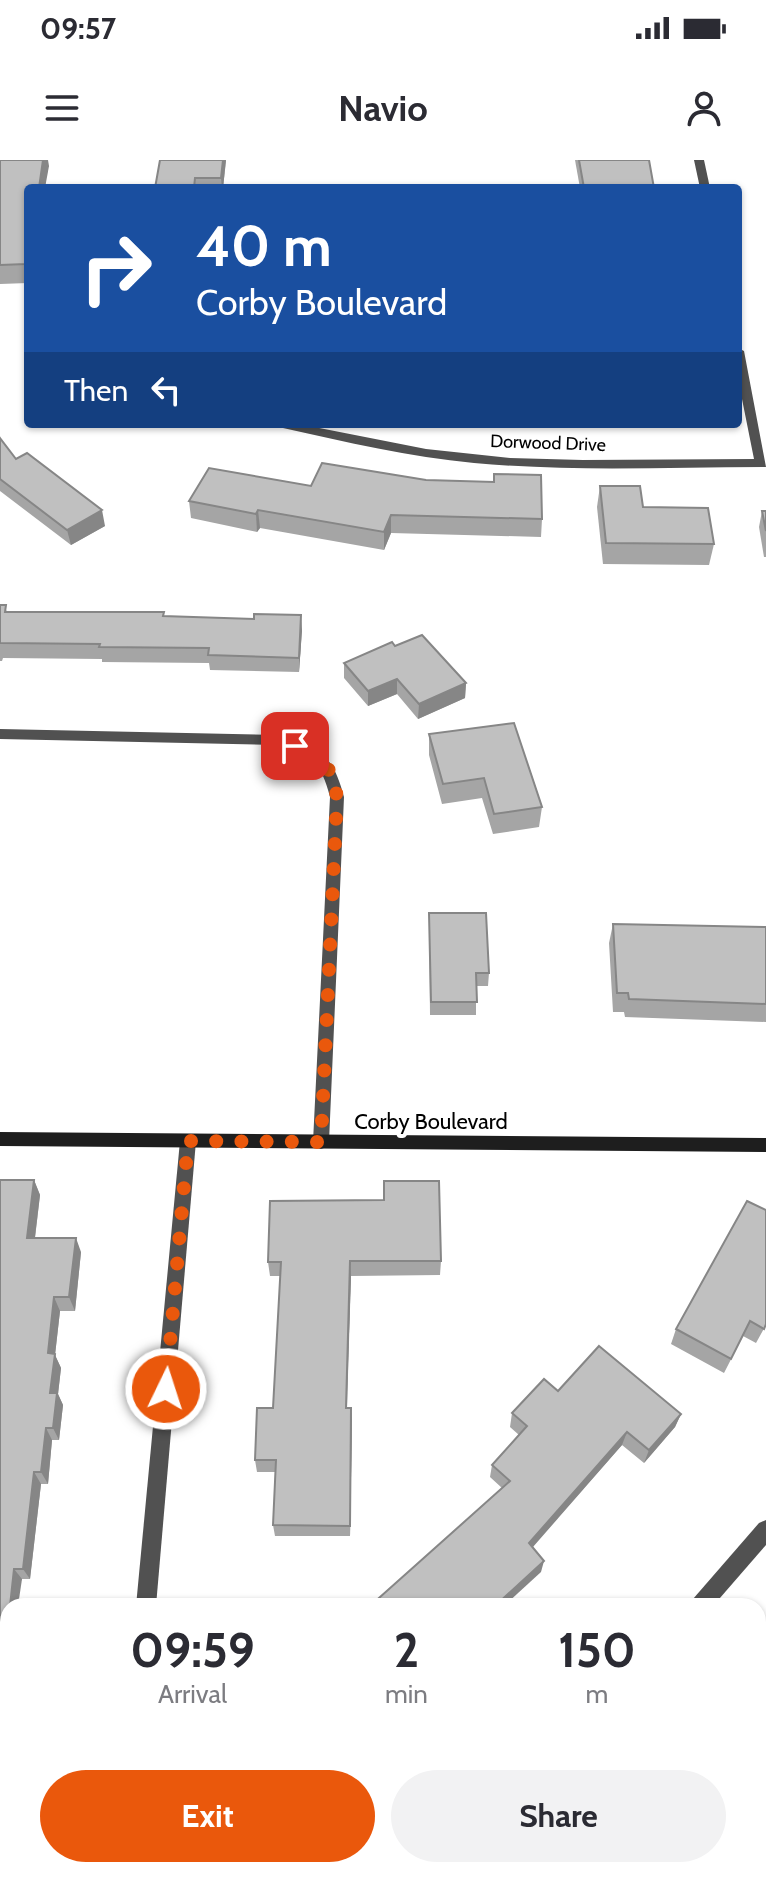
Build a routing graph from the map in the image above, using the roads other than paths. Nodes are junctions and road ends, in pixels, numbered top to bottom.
1 (699, 160) edge
2 (704, 184) edge
3 (742, 368) edge
4 (301, 428) edge
5 (764, 463) edge
6 (0, 734) edge
7 (0, 1139) edge
8 (188, 1141) junction
9 (321, 1142) junction
10 (766, 1145) edge
11 (766, 1530) edge
12 (147, 1598) edge
13 (707, 1598) edge

1 - 2 street
3 - 5 street
4 - 5 street, Dorwood Drive
6 - 9 street
7 - 8 street, Corby Boulevard
8 - 9 street, Corby Boulevard
8 - 12 street
9 - 10 street, Corby Boulevard
11 - 13 street

